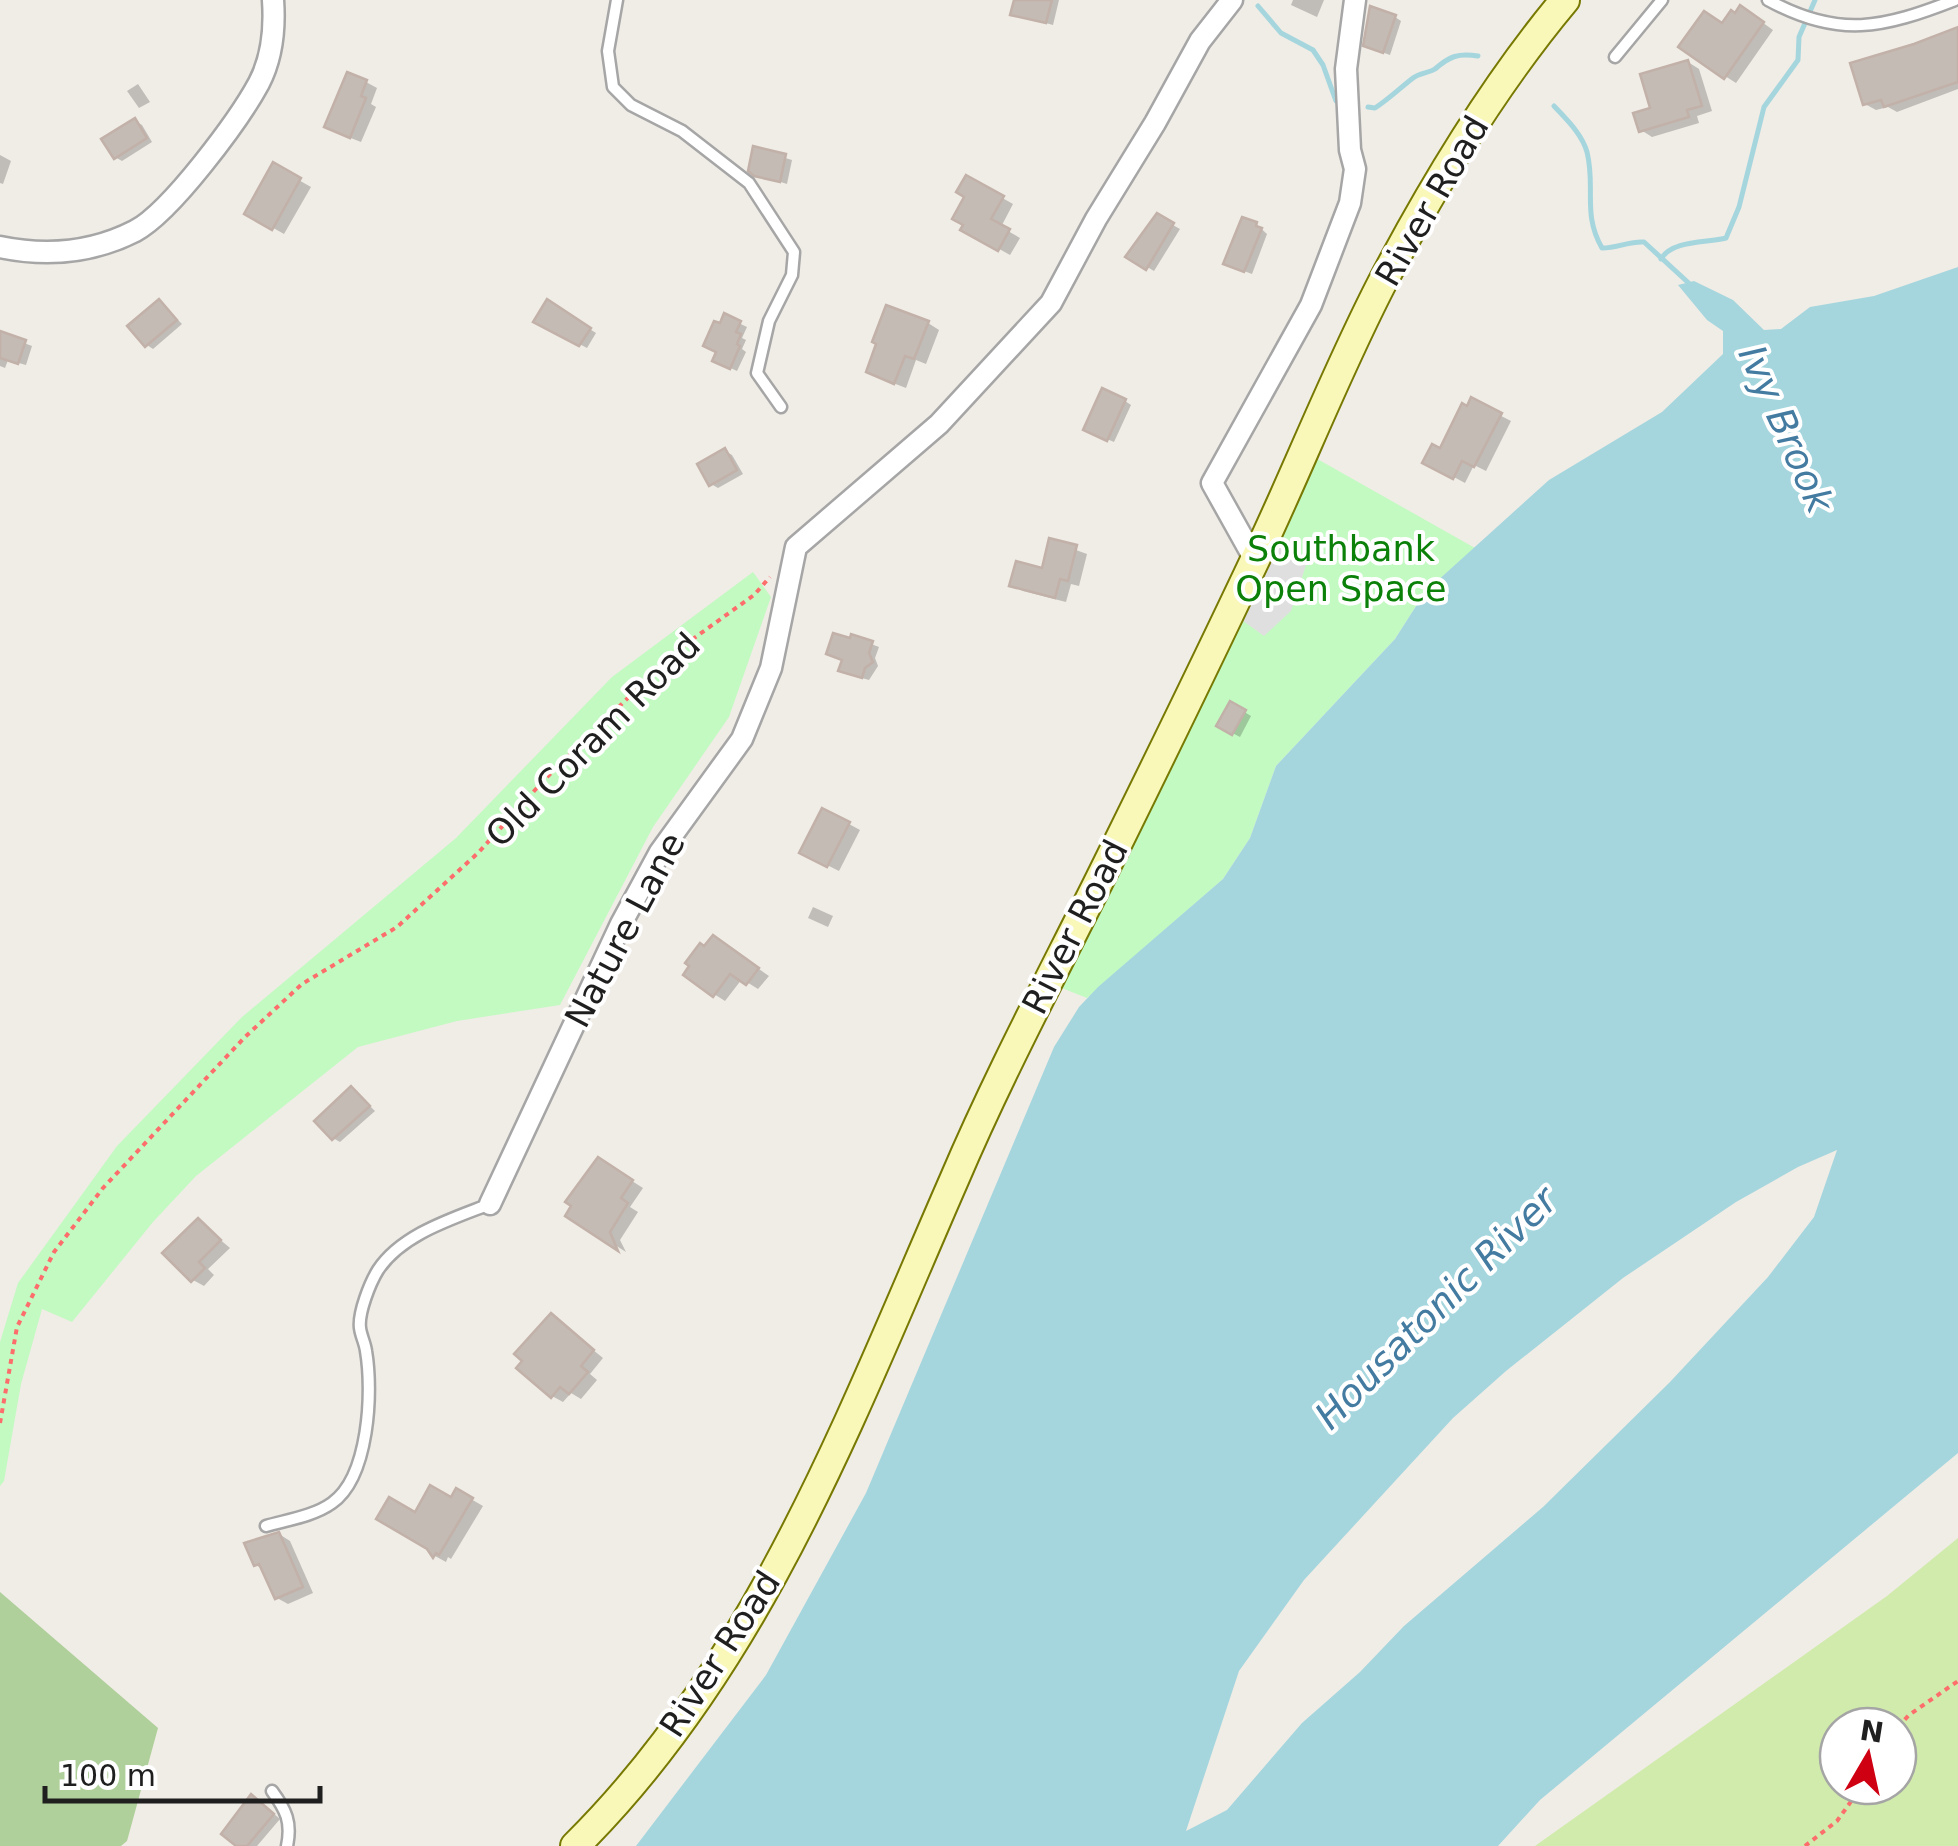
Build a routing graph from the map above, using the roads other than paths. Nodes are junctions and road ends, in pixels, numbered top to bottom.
1 (273, 0) edge
2 (618, 0) edge
3 (1232, 0) edge
4 (1355, 0) edge
5 (1566, 0) edge
6 (1662, 0) edge
7 (1955, 0) edge
8 (1771, 2) edge
9 (1615, 57) dead end
10 (0, 248) edge
11 (781, 408) dead end
12 (1255, 560) junction
13 (490, 1204) joint
14 (266, 1526) dead end
15 (272, 1791) dead end
16 (287, 1846) edge
17 (575, 1846) edge

1 - 10 street
2 - 11 lane
3 - 13 street, Nature Lane
4 - 12 street
5 - 12 main road, River Road
6 - 9 lane
7 - 8 lane
12 - 17 main road, River Road
13 - 14 lane
15 - 16 lane

